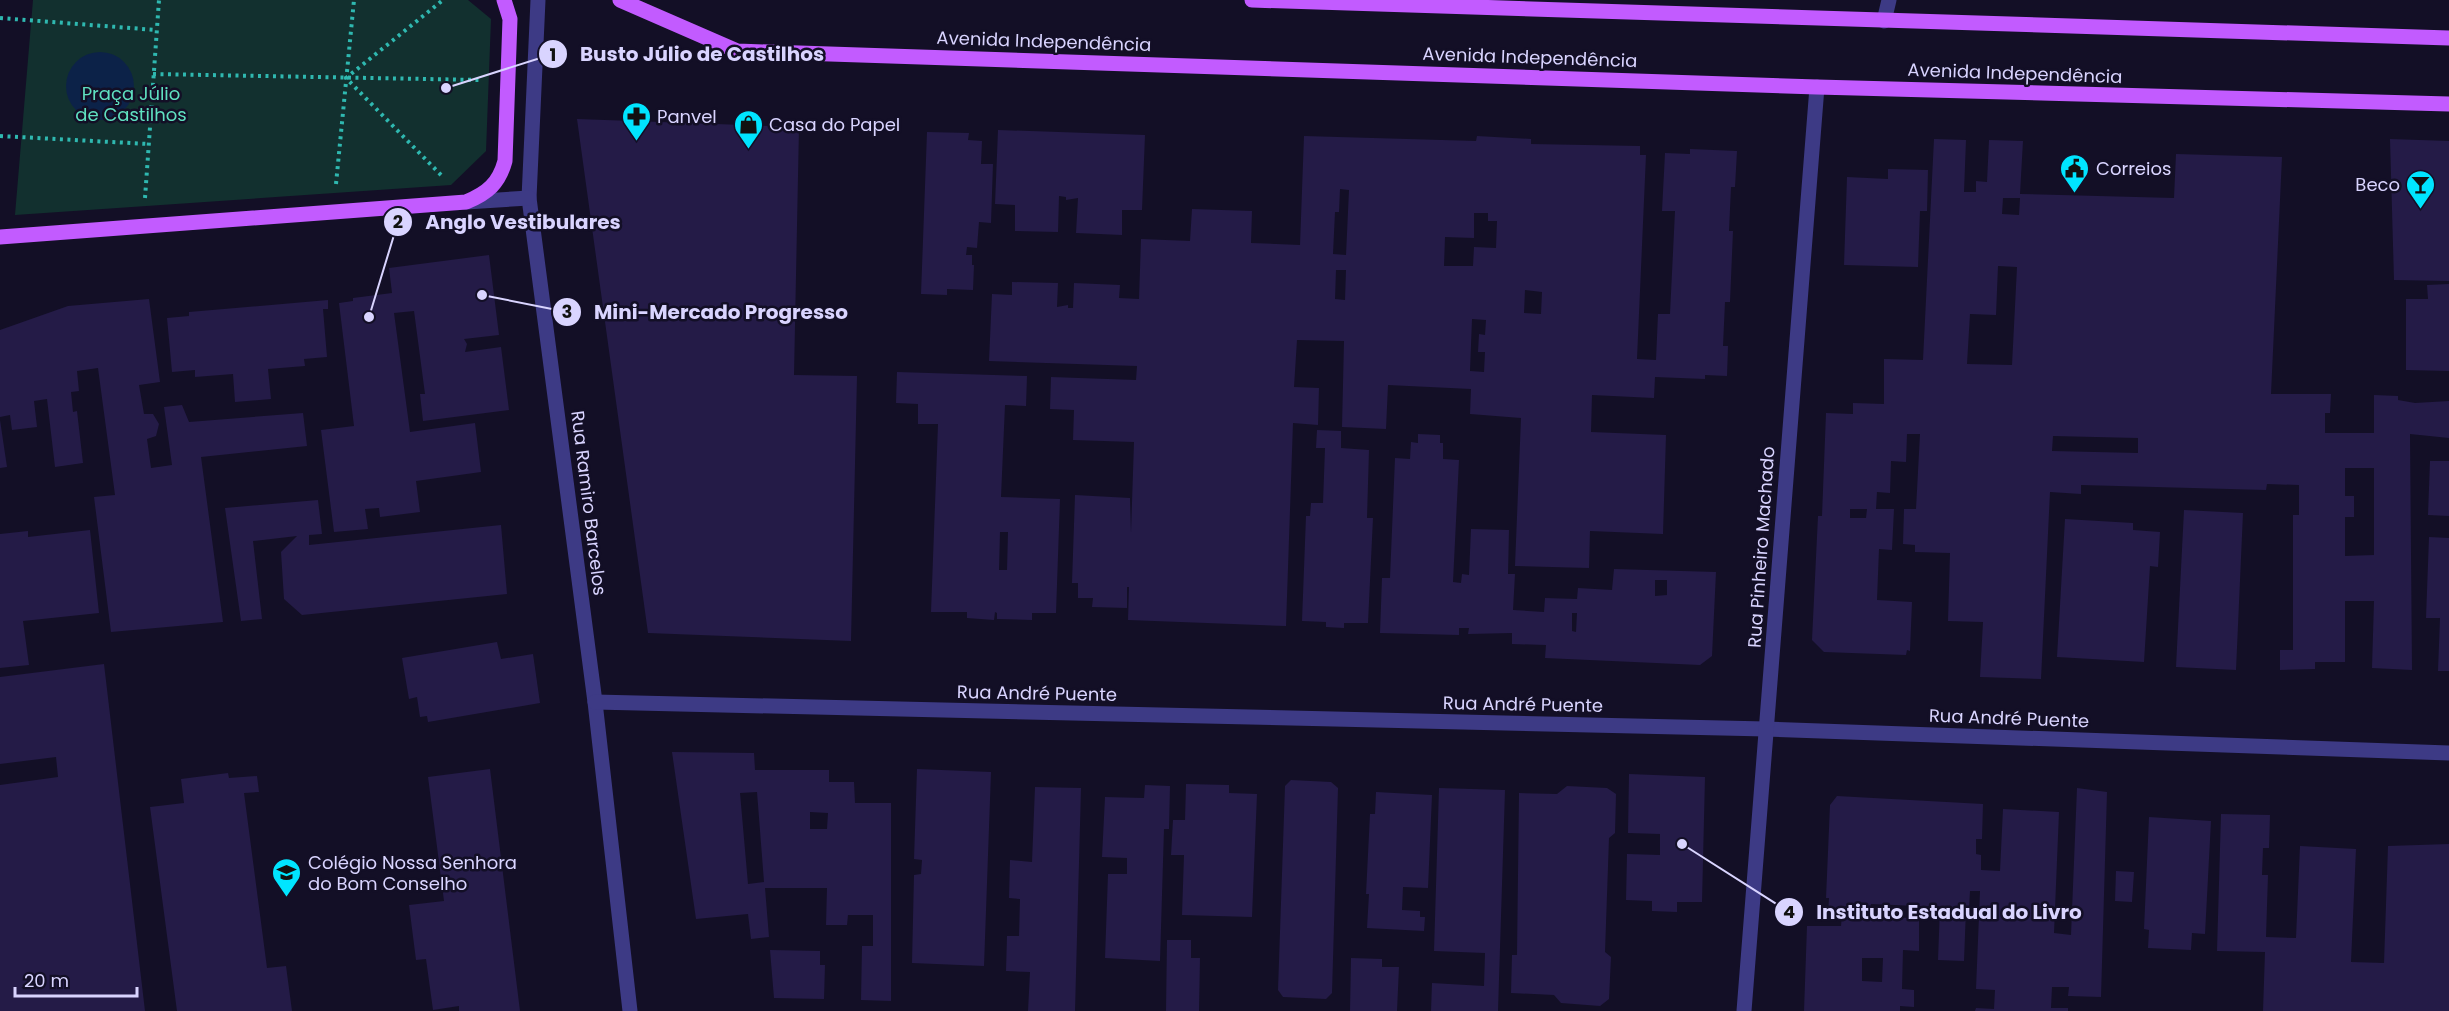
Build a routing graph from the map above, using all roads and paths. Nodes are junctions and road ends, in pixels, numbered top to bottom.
1 (159, 0) edge
2 (354, 0) edge
3 (443, 0) edge
4 (504, 0) edge
5 (538, 0) edge
6 (620, 0) edge
7 (1252, 0) edge
8 (1889, 0) edge
9 (1360, 2) edge
10 (0, 18) edge
11 (1884, 21) junction
12 (156, 30) junction
13 (2449, 38) edge
14 (153, 74) junction
15 (346, 78) junction
16 (508, 81) junction
17 (1817, 87) junction
18 (2449, 104) edge
19 (0, 136) edge
20 (149, 144) junction
21 (529, 198) junction
22 (466, 202) junction
23 (333, 211) junction
24 (144, 226) junction
25 (0, 237) edge
26 (595, 702) junction
27 (1766, 729) junction
28 (2449, 753) edge
29 (630, 1011) edge
30 (1744, 1011) edge

1 - 12 path
2 - 15 path
3 - 15 path
4 - 16 main road
5 - 21 street, Rua Ramiro Barcelos
6 - 17 main road, Avenida Independência
7 - 9 main road
8 - 11 street
9 - 11 main road
10 - 12 path
11 - 13 main road
12 - 14 path
14 - 15 path
14 - 20 path
15 - 16 path
15 - 22 path
15 - 23 path
16 - 22 main road
17 - 18 main road, Avenida Independência
17 - 27 street, Rua Pinheiro Machado
19 - 20 path
20 - 24 path
21 - 22 street
21 - 26 street, Rua Ramiro Barcelos
22 - 23 main road
23 - 24 main road
24 - 25 main road
26 - 27 street, Rua André Puente
26 - 29 street, Rua Ramiro Barcelos
27 - 28 street, Rua André Puente
27 - 30 street, Rua Pinheiro Machado

